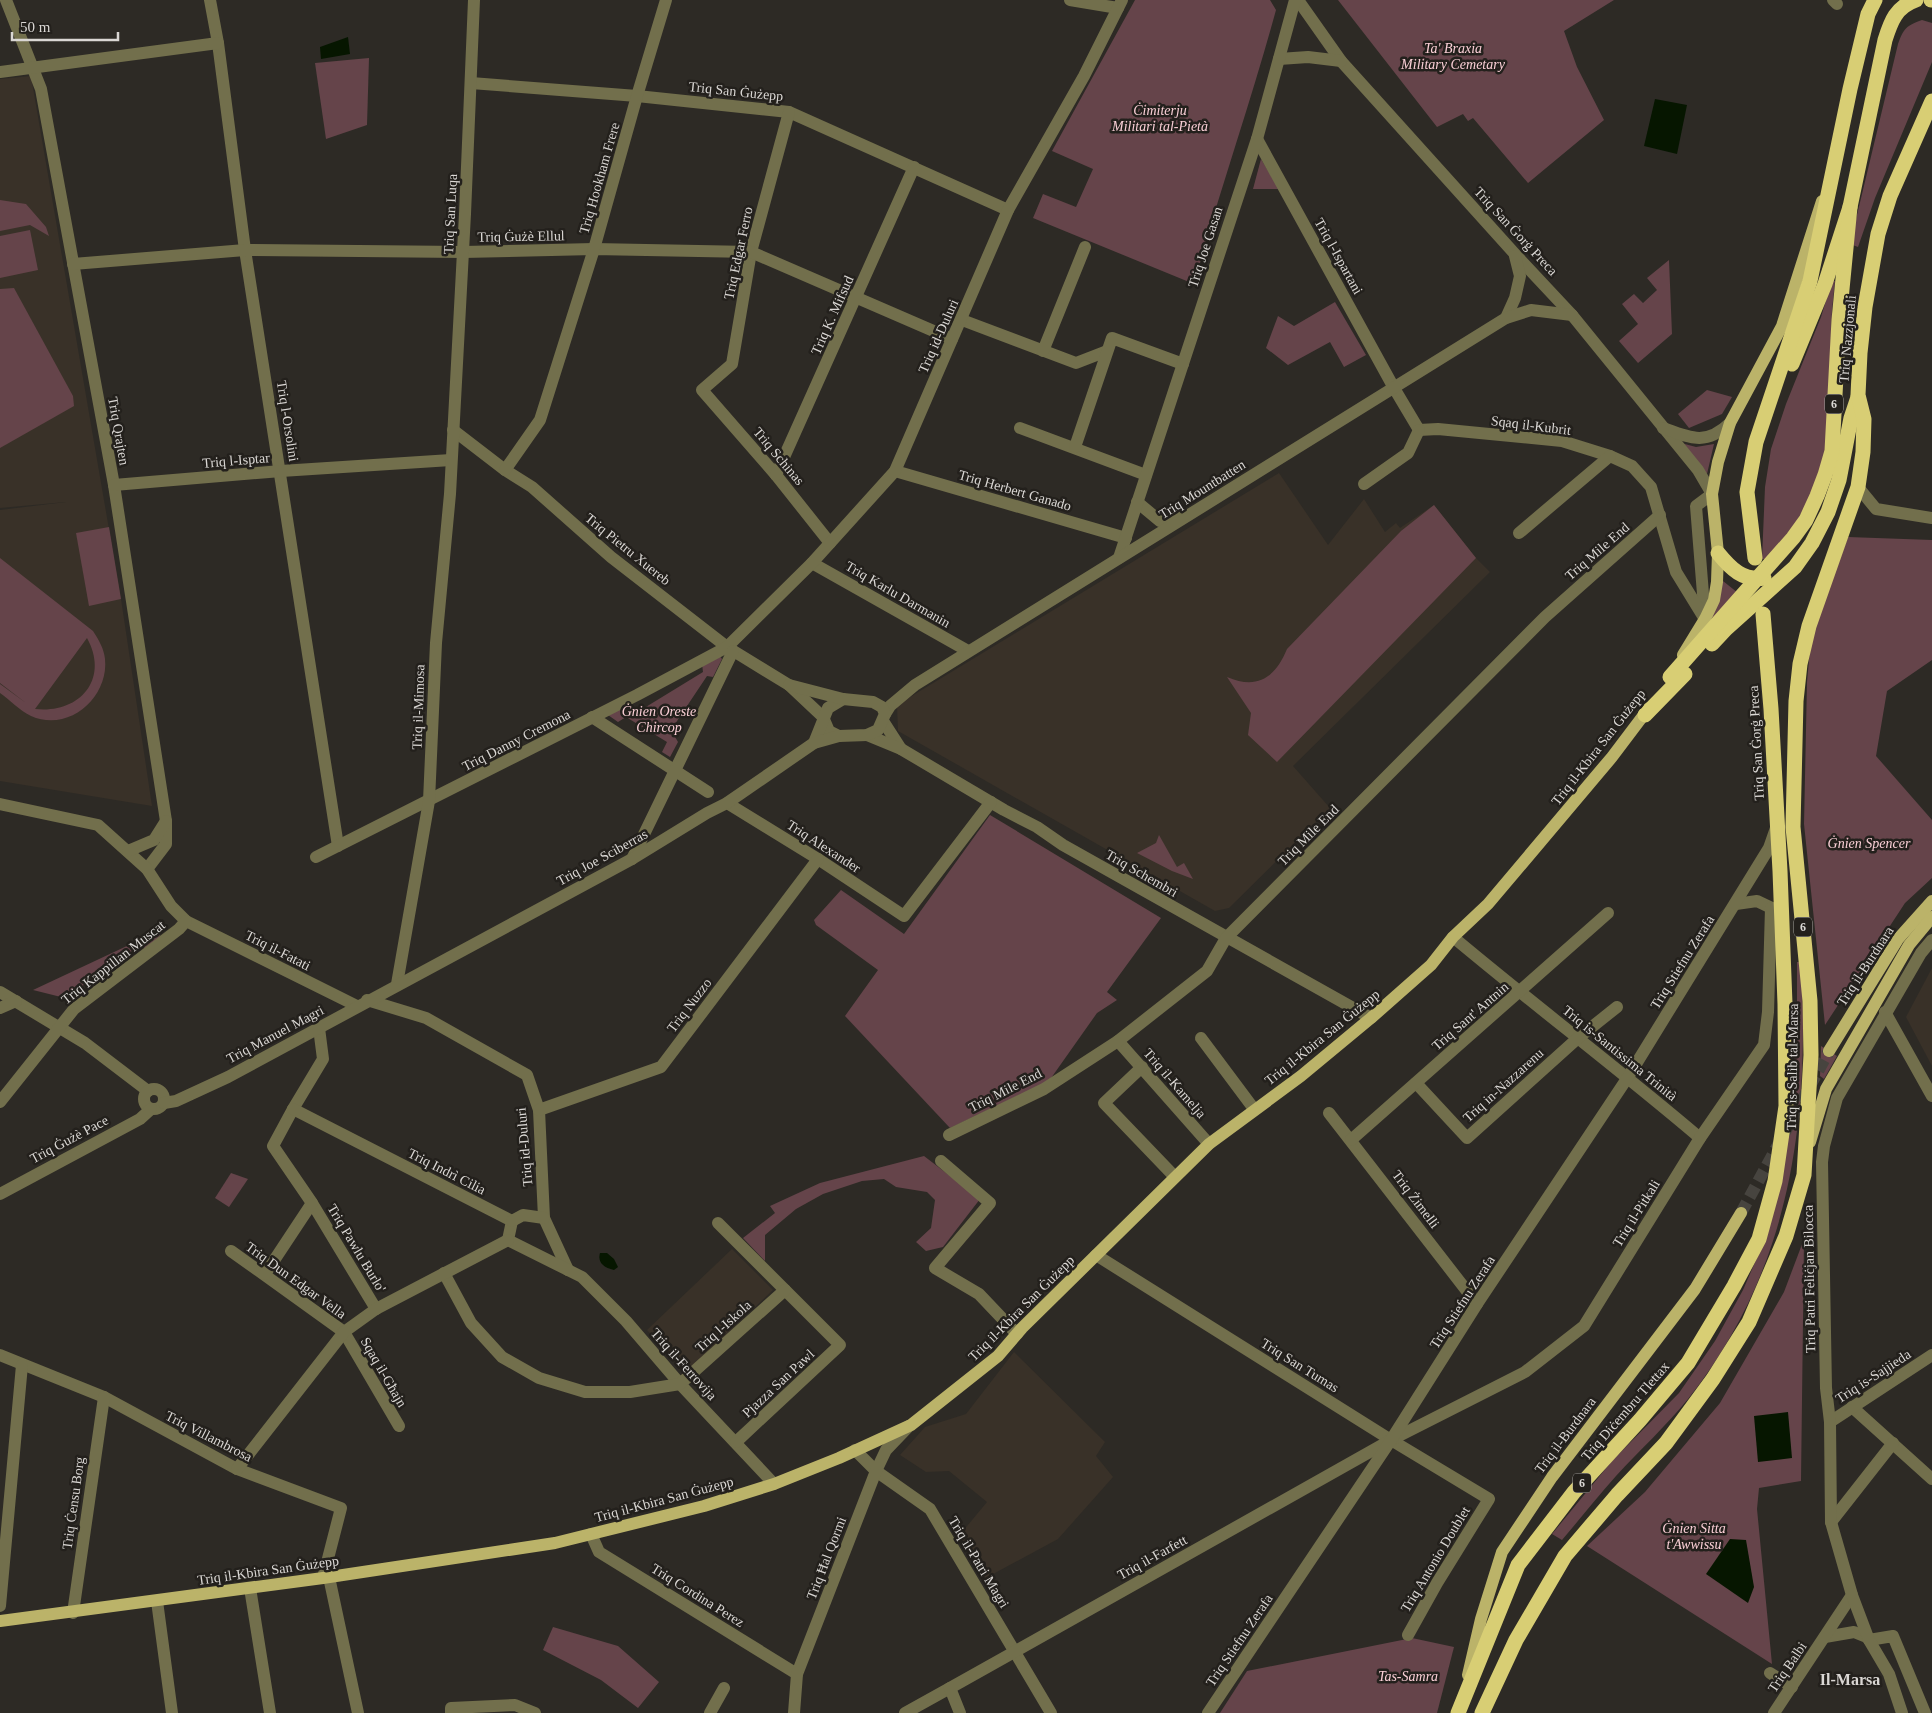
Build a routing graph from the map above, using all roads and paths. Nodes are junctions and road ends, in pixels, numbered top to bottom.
1 (6, 0) edge
2 (210, 0) edge
3 (474, 0) edge
4 (666, 0) edge
5 (1070, 0) edge
6 (1297, 0) edge
7 (1875, 0) edge
8 (1902, 0) edge
9 (1916, 0) edge
10 (1120, 4) edge
11 (1890, 24) junction
12 (218, 43) junction
13 (1279, 59) junction
14 (1341, 61) junction
15 (33, 68) junction
16 (0, 72) edge
17 (471, 82) junction
18 (637, 96) junction
19 (1932, 101) edge
20 (789, 112) junction
21 (1257, 139) junction
22 (914, 167) junction
23 (1832, 178) junction
24 (1850, 206) junction
25 (1008, 210) junction
26 (1085, 247) dead end
27 (594, 249) junction
28 (245, 250) junction
29 (463, 252) junction
30 (751, 252) junction
31 (1514, 253) junction
32 (73, 264) junction
33 (856, 299) junction
34 (1572, 315) junction
35 (1506, 318) junction
36 (962, 320) junction
37 (952, 339) junction
38 (1043, 351) junction
39 (1107, 351) junction
40 (1183, 364) junction
41 (1394, 388) junction
42 (702, 390) joint
43 (1858, 395) junction
44 (1766, 414) junction
45 (1730, 423) junction
46 (1020, 428) dead end
47 (1663, 428) junction
48 (452, 430) junction
49 (1419, 430) junction
50 (1075, 447) junction
51 (1610, 456) junction
52 (451, 460) junction
53 (505, 470) junction
54 (281, 471) junction
55 (896, 471) junction
56 (776, 475) junction
57 (1146, 475) junction
58 (1364, 484) dead end
59 (114, 485) junction
60 (1858, 487) junction
61 (1712, 494) junction
62 (1137, 502) junction
63 (1828, 512) junction
64 (1660, 515) junction
65 (1187, 516) junction
66 (1932, 518) edge
67 (1519, 532) dead end
68 (1126, 538) junction
69 (830, 543) junction
70 (1718, 553) junction
71 (1119, 558) junction
72 (1755, 558) dead end
73 (812, 563) junction
74 (1757, 579) junction
75 (1763, 614) dead end
76 (1705, 619) junction
77 (730, 649) junction
78 (968, 651) junction
79 (1670, 677) junction
80 (789, 685) junction
81 (915, 685) junction
82 (843, 699) junction
83 (1796, 701) joint
84 (873, 702) junction
85 (1645, 715) junction
86 (592, 717) junction
87 (823, 717) junction
88 (884, 718) junction
89 (867, 735) junction
90 (839, 736) junction
91 (814, 742) junction
92 (901, 749) junction
93 (675, 771) junction
94 (708, 792) dead end
95 (429, 801) junction
96 (991, 802) junction
97 (727, 803) junction
98 (0, 804) edge
99 (166, 821) junction
100 (1777, 828) junction
101 (338, 846) junction
102 (128, 851) junction
103 (316, 857) dead end
104 (818, 859) junction
105 (632, 860) junction
106 (147, 869) junction
107 (1780, 871) joint
108 (1932, 901) edge
109 (1736, 904) junction
110 (1776, 910) junction
111 (1608, 913) dead end
112 (1932, 917) edge
113 (186, 921) junction
114 (1453, 937) junction
115 (1226, 938) junction
116 (1932, 940) edge
117 (397, 984) junction
118 (0, 991) edge
119 (1519, 992) junction
120 (16, 1001) junction
121 (362, 1003) junction
122 (0, 1008) edge
123 (1617, 1008) dead end
124 (1885, 1012) junction
125 (1371, 1018) junction
126 (60, 1027) junction
127 (319, 1028) junction
128 (1201, 1038) dead end
129 (1578, 1038) junction
130 (1118, 1041) junction
131 (1829, 1051) tunnel mouth
132 (1142, 1068) junction
133 (1628, 1077) junction
134 (1416, 1083) junction
135 (148, 1091) junction
136 (1932, 1096) edge
137 (0, 1102) edge
138 (164, 1103) junction
139 (151, 1109) junction
140 (293, 1109) junction
141 (1254, 1109) junction
142 (539, 1110) junction
143 (1329, 1113) dead end
144 (949, 1136) dead end
145 (1700, 1138) junction
146 (1351, 1140) junction
147 (1209, 1144) junction
148 (1806, 1154) junction
149 (941, 1161) dead end
150 (1175, 1177) junction
151 (0, 1194) edge
152 (312, 1203) junction
153 (1741, 1213) tunnel mouth
154 (544, 1218) junction
155 (512, 1221) junction
156 (718, 1223) dead end
157 (508, 1240) junction
158 (231, 1251) dead end
159 (1096, 1255) junction
160 (568, 1270) junction
161 (444, 1273) junction
162 (265, 1274) junction
163 (1734, 1286) joint
164 (785, 1290) junction
165 (1477, 1304) junction
166 (376, 1309) junction
167 (344, 1332) junction
168 (1017, 1334) junction
169 (0, 1355) edge
170 (1932, 1355) edge
171 (22, 1365) junction
172 (680, 1384) junction
173 (104, 1397) junction
174 (1852, 1407) junction
175 (1830, 1422) junction
176 (911, 1424) junction
177 (399, 1426) dead end
178 (1391, 1440) junction
179 (736, 1442) junction
180 (1893, 1443) junction
181 (855, 1450) junction
182 (237, 1469) junction
183 (876, 1471) junction
184 (1932, 1479) edge
185 (774, 1484) junction
186 (1489, 1499) joint
187 (5, 1510) edge
188 (1831, 1522) junction
189 (591, 1534) junction
190 (326, 1578) junction
191 (250, 1588) junction
192 (1852, 1596) junction
193 (157, 1601) junction
194 (0, 1606) edge
195 (72, 1612) junction
196 (0, 1621) edge
197 (1408, 1635) dead end
198 (1824, 1637) junction
199 (1869, 1639) junction
200 (1015, 1652) junction
201 (1770, 1673) dead end
202 (797, 1674) junction
203 (1792, 1687) junction
204 (724, 1688) dead end
205 (950, 1688) junction
206 (1460, 1706) edge
207 (172, 1713) edge
208 (270, 1713) edge
209 (358, 1713) edge
210 (451, 1713) edge
211 (535, 1713) edge
212 (710, 1713) edge
213 (794, 1713) edge
214 (905, 1713) edge
215 (960, 1713) edge
216 (1051, 1713) edge
217 (1208, 1713) edge
218 (1482, 1713) edge
219 (1774, 1713) edge
220 (1902, 1713) edge
221 (1925, 1713) edge

1 - 15 street, Triq Qrajten
2 - 12 street, Triq l-Orsolini
3 - 17 street, Triq San Luqa
4 - 18 street, Triq Hookham Frere
5 - 10 street
6 - 13 street, Triq Joe Gasan
6 - 14 street, Triq San Ġorġ Preca
7 - 23 highway, 6
8 - 11 highway
9 - 11 highway, 6
10 - 25 street, Triq id-Duluri
11 - 24 highway, 6
12 - 15 street
12 - 28 street, Triq l-Orsolini
13 - 14 street
13 - 21 street, Triq Joe Gasan
14 - 31 street, Triq San Ġorġ Preca
15 - 16 street
15 - 32 street, Triq Qrajten
17 - 18 street, Triq San Ġużepp
17 - 29 street, Triq San Luqa
18 - 20 street, Triq San Ġużepp
18 - 27 street, Triq Hookham Frere
19 - 43 highway, Triq Nazzjonali / 6
20 - 22 street, Triq San Ġużepp
20 - 30 street, Triq Edgar Ferro
21 - 40 street, Triq Joe Gasan
21 - 41 street, Triq l-Ispartani
22 - 25 street, Triq San Ġużepp
22 - 33 street, Triq K. Mifsud
23 - 44 highway, 6
23 - 45 main road, 6
24 - 44 highway, 6
24 - 74 highway, 6
25 - 36 street, Triq id-Duluri
26 - 38 street
27 - 29 street, Triq Ġużè Ellul
27 - 30 street, Triq Ġużè Ellul
27 - 53 street, Triq Hookham Frere
28 - 29 street, Triq Ġużè Ellul
28 - 32 street, Triq Ġużè Ellul
28 - 54 street, Triq l-Orsolini
29 - 48 street, Triq San Luqa
30 - 33 street, Triq Ġużè Ellul
30 - 42 street, Triq Edgar Ferro
31 - 34 street, Triq San Ġorġ Preca
31 - 35 street
32 - 59 street, Triq Qrajten
33 - 37 street, Triq Ġużè Ellul
33 - 56 street, Triq K. Mifsud
34 - 35 street, Triq Mountbatten
34 - 47 street, Triq San Ġorġ Preca
35 - 41 street, Triq Mountbatten
36 - 37 street, Triq id-Duluri
36 - 38 street
37 - 55 street, Triq id-Duluri
38 - 39 street
39 - 40 street
39 - 50 street
40 - 57 street, Triq Joe Gasan
41 - 49 street
41 - 65 street, Triq Mountbatten
42 - 56 street, Triq Schinas
43 - 60 highway, Triq Nazzjonali / 6
43 - 63 highway, 6
44 - 72 highway, 6
45 - 47 street
45 - 61 main road, 6
46 - 50 street
47 - 61 street, Triq San Ġorġ Preca
48 - 52 street, Triq il-Mimosa
48 - 53 street, Triq Pietru Xuereb
49 - 51 street, Sqaq il-Kubrit
49 - 58 street
50 - 57 street
51 - 64 street, Sqaq il-Kubrit
51 - 67 street
52 - 54 street, Triq l-Isptar
52 - 95 street, Triq il-Mimosa
53 - 77 street, Triq Pietru Xuereb
54 - 59 street, Triq l-Isptar
54 - 101 street, Triq l-Orsolini
55 - 68 street, Triq Herbert Ganado
55 - 69 street, Triq id-Duluri
56 - 69 street, Triq Schinas
57 - 62 street, Triq Joe Gasan
59 - 99 street, Triq Qrajten
60 - 66 street
60 - 83 highway, Triq Nazzjonali / 6
61 - 70 main road, 6
61 - 76 street
62 - 65 street
62 - 68 street, Triq Joe Gasan
63 - 74 highway, 6
63 - 85 highway, 6
64 - 76 street, Sqaq il-Kubrit
64 - 115 street, Triq Mile End
65 - 71 street, Triq Mountbatten
68 - 71 street, Triq Joe Gasan
69 - 73 street, Triq id-Duluri
70 - 74 highway
70 - 76 main road, Triq il-Kbira San Ġużepp
71 - 78 street, Triq Mountbatten
73 - 77 street, Triq id-Duluri
73 - 78 street, Triq Karlu Darmanin
74 - 79 highway, 6
75 - 100 highway, Triq San Ġorġ Preca / 6
76 - 79 main road, Triq il-Kbira San Ġużepp
77 - 80 street, Triq Pietru Xuereb
77 - 86 street, Triq Danny Cremona
77 - 93 street
78 - 81 street, Triq Mountbatten
79 - 85 main road, Triq il-Kbira San Ġużepp
80 - 82 street, Triq Pietru Xuereb
80 - 87 street, Triq Pietru Xuereb
81 - 84 street, Triq Mountbatten
81 - 88 street, Triq Mountbatten
82 - 84 street
82 - 87 street
83 - 148 highway, Triq is-Salib tal-Marsa / 6
84 - 88 street
85 - 114 main road, Triq il-Kbira San Ġużepp
86 - 93 street
86 - 95 street, Triq Danny Cremona
87 - 90 street
87 - 91 street
88 - 89 street
88 - 92 street, Triq Schembri
89 - 90 street, Triq Joe Sciberras
89 - 92 street, Triq Schembri
90 - 91 street, Triq Joe Sciberras
91 - 97 street, Triq Joe Sciberras
92 - 96 street, Triq Schembri
93 - 94 street
93 - 105 street
95 - 101 street, Triq Danny Cremona
95 - 117 street, Triq il-Mimosa
96 - 104 street, Triq Alexander
96 - 115 street, Triq Schembri
97 - 104 street, Triq Alexander
97 - 105 street, Triq Joe Sciberras
98 - 102 street
99 - 102 street
99 - 106 street, Triq Qrajten
100 - 107 highway, Triq San Ġorġ Preca / 6
100 - 109 street, Triq Stiefnu Zerafa
101 - 103 street, Triq Danny Cremona
102 - 106 street
104 - 142 street, Triq Nuzzo
105 - 117 street, Triq Joe Sciberras
106 - 113 street
107 - 110 highway, Triq is-Salib tal-Marsa / 6
108 - 131 main road, Triq il-Burdnara
109 - 110 street
109 - 133 street, Triq Stiefnu Zerafa
110 - 145 street, Triq il-Pitkali
110 - 163 highway, Triq is-Salib tal-Marsa / 6
111 - 119 street, Triq Sant' Antnin
112 - 148 main road
113 - 121 street, Triq il-Fatati
113 - 126 street, Triq Kappillan Muscat
114 - 119 street, Triq is-Santissima Trinità
114 - 125 main road, Triq il-Kbira San Ġużepp
115 - 125 street, Triq Schembri
115 - 130 street, Triq Mile End
116 - 124 street, Triq Patri Feliċjan Bilocca
117 - 121 street, Triq Manuel Magri
118 - 120 street
119 - 129 street, Triq is-Santissima Trinità
119 - 134 street, Triq Sant' Antnin
120 - 122 street
120 - 126 street
121 - 127 street, Triq Manuel Magri
121 - 142 street, Triq id-Duluri
123 - 129 street, Triq in-Nazzarenu
124 - 136 street
124 - 175 street, Triq Patri Feliċjan Bilocca
125 - 141 main road, Triq il-Kbira San Ġużepp
126 - 135 street
126 - 137 street, Triq Kappillan Muscat
127 - 138 street, Triq Manuel Magri
127 - 140 street
128 - 141 street
129 - 133 street, Triq is-Santissima Trinità
129 - 134 street, Triq in-Nazzarenu
130 - 132 street, Triq il-Kamelja
130 - 144 street, Triq Mile End
132 - 147 street, Triq il-Kamelja
132 - 150 street
133 - 145 street, Triq is-Santissima Trinità
133 - 165 street, Triq Stiefnu Zerafa
134 - 146 street, Triq Sant' Antnin
135 - 138 street
135 - 139 street
138 - 139 street
139 - 151 street, Triq Ġużè Pace
140 - 152 street, Triq Pawlu Burlo'
140 - 155 street, Triq Indrì Cilia
141 - 147 main road, Triq il-Kbira San Ġużepp
142 - 154 street, Triq id-Duluri
143 - 146 street, Triq Żimelli
145 - 178 street, Triq il-Pitkali
146 - 165 street, Triq Żimelli
147 - 150 main road, Triq il-Kbira San Ġużepp
148 - 218 highway, Triq is-Salib tal-Marsa / 6
149 - 168 street
150 - 159 main road, Triq il-Kbira San Ġużepp
152 - 162 street
152 - 166 street, Triq Pawlu Burlo'
153 - 206 main road, Triq il-Burdnara
154 - 155 street
154 - 160 street, Triq id-Duluri
155 - 157 street
156 - 164 street
157 - 160 street
157 - 161 street
158 - 162 street, Triq Dun Edgar Vella
159 - 168 main road, Triq il-Kbira San Ġużepp
159 - 178 street, Triq San Tumas
160 - 172 street, Triq il-Ferrovija
161 - 166 street
161 - 172 street
162 - 167 street, Triq Dun Edgar Vella
163 - 206 highway, Triq Diċembru Tlettax / 6
164 - 172 street, Triq l-Iskola
164 - 179 street, Pjazza San Pawl
165 - 178 street, Triq Stiefnu Zerafa
166 - 167 street
167 - 177 street, Sqaq il-Għajn
167 - 182 street
168 - 176 main road, Triq il-Kbira San Ġużepp
169 - 171 street, Triq Villambrosa
170 - 174 street, Triq is-Sajjieda
171 - 173 street, Triq Villambrosa
171 - 187 street
172 - 179 street, Triq il-Ferrovija
173 - 182 street, Triq Villambrosa
173 - 195 street, Triq Ċensu Borg
174 - 175 street, Triq is-Sajjieda
174 - 180 street
175 - 188 street, Triq Patri Feliċjan Bilocca
176 - 181 main road, Triq il-Kbira San Ġużepp
176 - 183 street, Triq Ħal Qormi
178 - 186 street, Triq San Tumas
178 - 200 street, Triq il-Farfett
178 - 217 street, Triq Stiefnu Zerafa
179 - 185 street, Triq il-Ferrovija
180 - 184 street
180 - 188 street
181 - 183 street, Triq il-Patri Magri
181 - 185 main road, Triq il-Kbira San Ġużepp
182 - 190 street, Triq Villambrosa
183 - 200 street, Triq il-Patri Magri
183 - 202 street, Triq Ħal Qormi
185 - 189 main road, Triq il-Kbira San Ġużepp
186 - 197 street, Triq Antonio Doublet
187 - 194 street
188 - 192 street, Triq Patri Feliċjan Bilocca
189 - 190 main road, Triq il-Kbira San Ġużepp
189 - 202 street, Triq Cordina Perez
190 - 191 main road, Triq il-Kbira San Ġużepp
190 - 209 street
191 - 193 main road, Triq il-Kbira San Ġużepp
191 - 208 street
192 - 198 street, Triq Balbi
192 - 199 street, Triq Patri Feliċjan Bilocca
193 - 195 main road, Triq il-Kbira San Ġużepp
193 - 207 street
195 - 196 main road, Triq il-Kbira San Ġużepp
198 - 199 street, Triq Balbi
198 - 203 street, Triq Balbi
199 - 220 street
199 - 221 street, Triq Balbi
200 - 205 street, Triq il-Farfett
200 - 216 street, Triq il-Patri Magri
201 - 203 street
202 - 213 street, Triq Ħal Qormi
203 - 219 street, Triq Balbi
204 - 212 street
205 - 214 street, Triq il-Farfett
205 - 215 street
210 - 211 street

